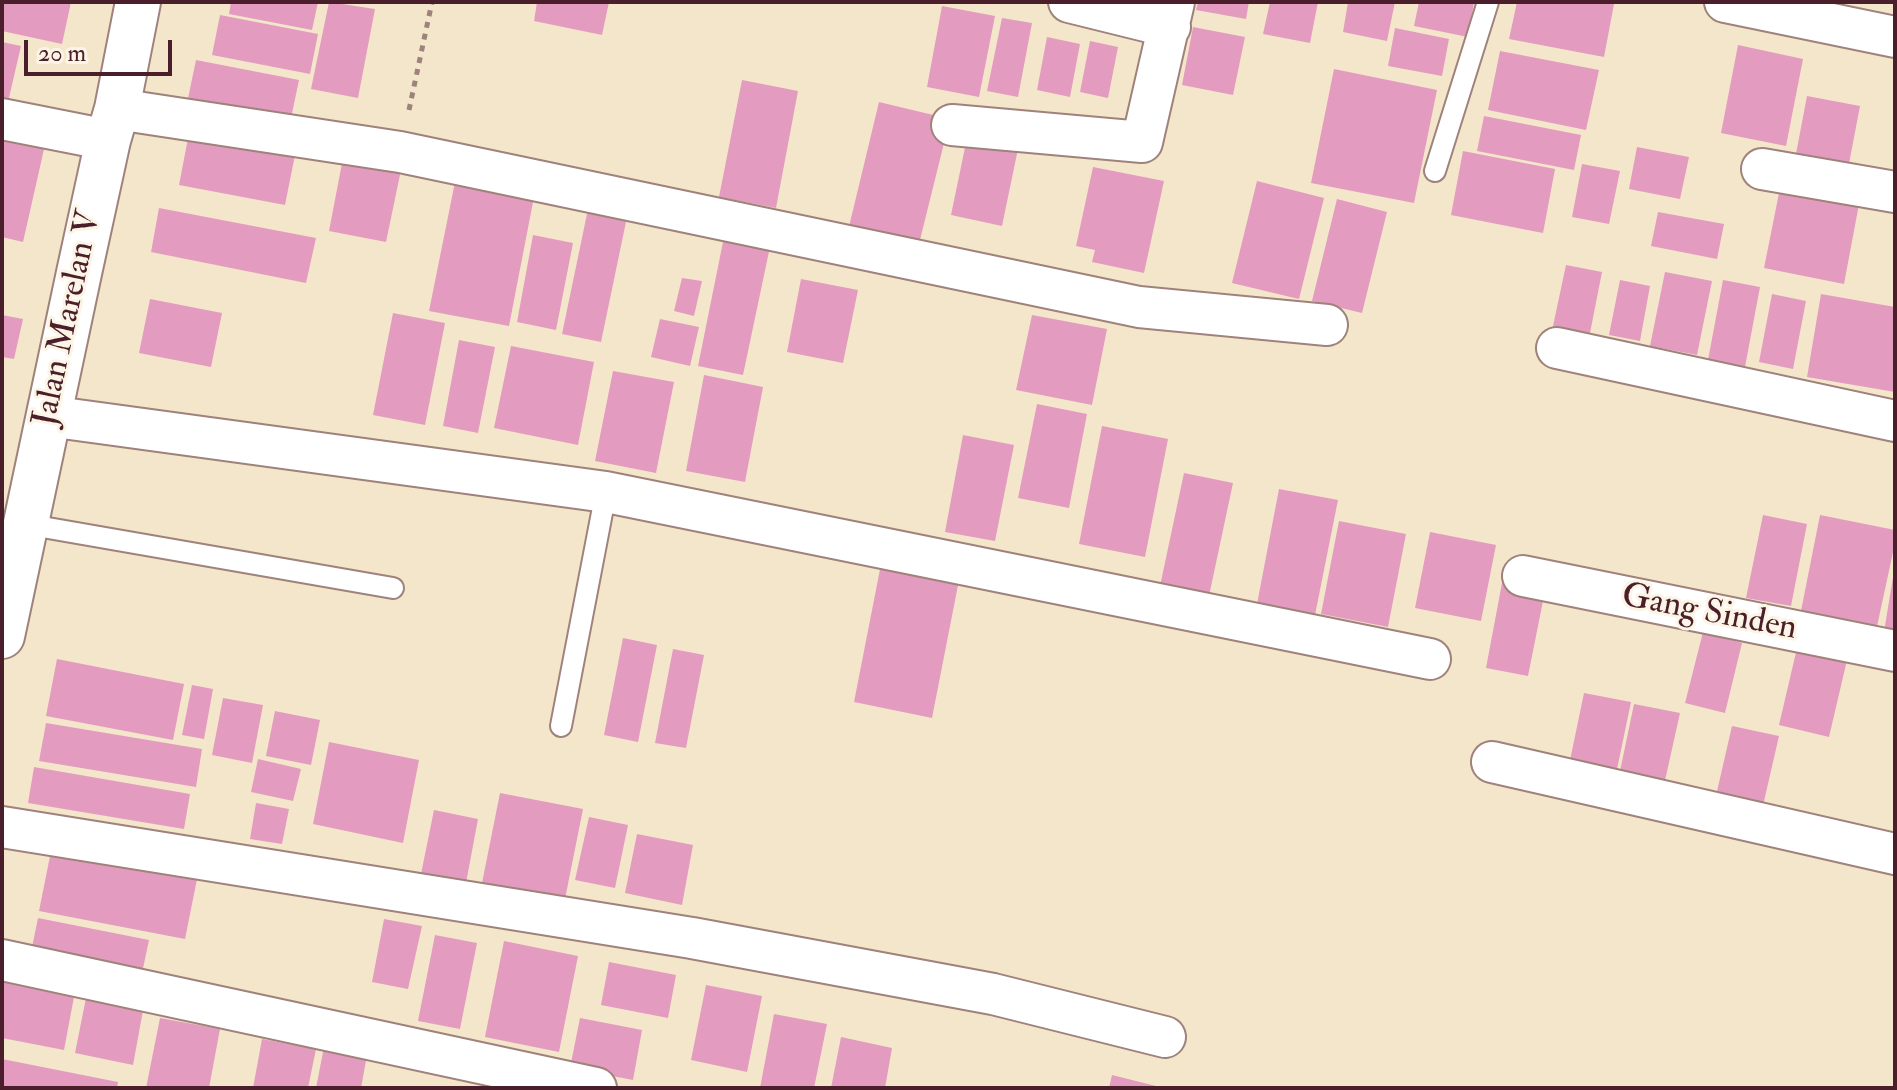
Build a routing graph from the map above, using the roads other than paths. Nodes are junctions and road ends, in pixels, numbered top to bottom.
1 (138, 2) edge
2 (1069, 2) edge
3 (1488, 2) edge
4 (1725, 2) edge
5 (1172, 14) edge
6 (1895, 37) edge
7 (2, 119) edge
8 (112, 125) junction
9 (952, 125) dead end
10 (1762, 169) dead end
11 (1435, 171) dead end
12 (1895, 192) edge
13 (1327, 325) dead end
14 (1557, 348) dead end
15 (48, 416) junction
16 (1895, 421) edge
17 (606, 492) junction
18 (13, 521) edge
19 (1523, 576) dead end
20 (393, 588) dead end
21 (2, 636) edge
22 (1895, 651) edge
23 (1430, 659) dead end
24 (561, 726) dead end
25 (1492, 762) dead end
26 (2, 827) edge
27 (1895, 854) edge
28 (2, 960) edge
29 (1165, 1037) dead end
30 (596, 1088) edge

1 - 8 street, Jalan Marelan V
2 - 5 street
3 - 11 lane
4 - 6 street
5 - 9 street
7 - 8 street
8 - 13 street
8 - 15 street, Jalan Marelan V
10 - 12 street
14 - 16 street
15 - 17 street
15 - 18 street, Jalan Marelan V
17 - 23 street
17 - 24 lane
18 - 20 lane
18 - 21 street, Jalan Marelan V
19 - 22 street, Gang Sinden
25 - 27 street
26 - 29 street
28 - 30 street

